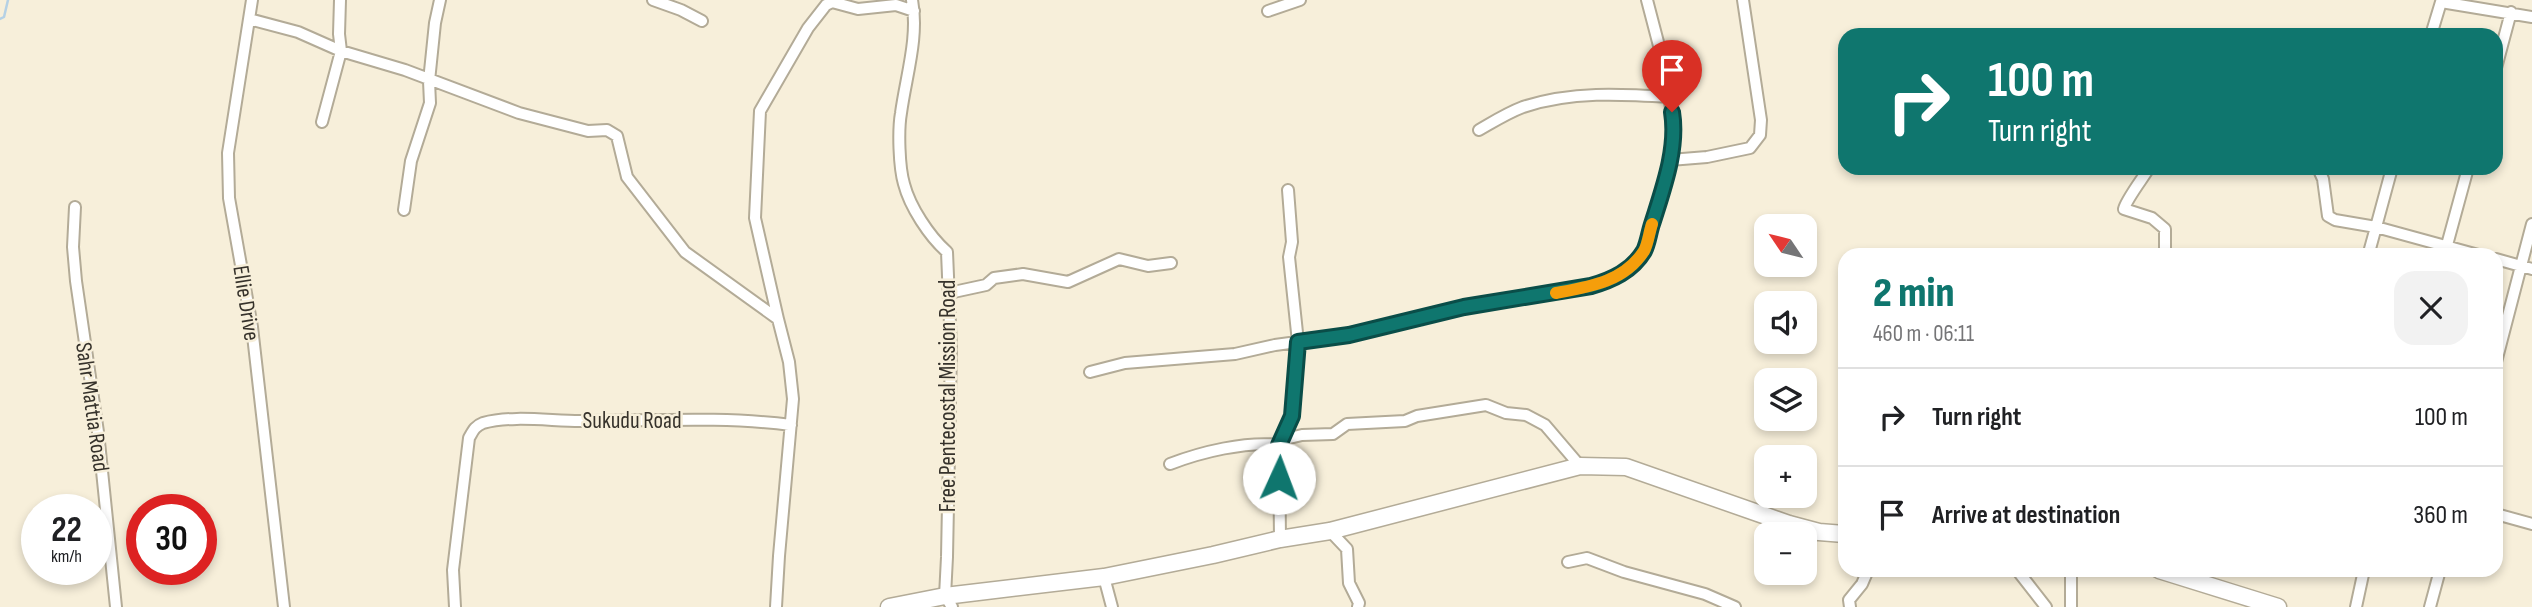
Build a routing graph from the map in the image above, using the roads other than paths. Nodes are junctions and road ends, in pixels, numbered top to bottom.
1 (252, 0) edge
2 (340, 0) edge
3 (440, 0) edge
4 (653, 0) edge
5 (1300, 0) edge
6 (1647, 0) edge
7 (1743, 0) edge
8 (913, 5) edge
9 (1268, 11) dead end
10 (2511, 12) junction
11 (2532, 17) edge
12 (249, 19) junction
13 (702, 22) dead end
14 (2433, 28) edge
15 (2503, 42) edge
16 (341, 51) junction
17 (429, 81) junction
18 (1671, 97) junction
19 (322, 122) dead end
20 (1479, 130) dead end
21 (1670, 160) junction
22 (2145, 175) edge
23 (2321, 175) edge
24 (2390, 175) edge
25 (2466, 175) edge
26 (1288, 190) dead end
27 (75, 206) dead end
28 (404, 210) dead end
29 (2532, 224) edge
30 (2376, 227) junction
31 (2165, 248) edge
32 (2370, 248) edge
33 (2436, 248) edge
34 (2446, 248) edge
35 (2503, 261) edge
36 (1171, 263) dead end
37 (2527, 268) edge
38 (949, 293) junction
39 (778, 319) junction
40 (2503, 341) edge
41 (1298, 342) junction
42 (1090, 372) dead end
43 (791, 425) junction
44 (1280, 443) junction
45 (1170, 464) dead end
46 (1580, 466) junction
47 (2503, 515) edge
48 (2531, 520) edge
49 (1330, 531) junction
50 (1838, 534) edge
51 (1280, 538) junction
52 (1568, 562) dead end
53 (1104, 577) junction
54 (1866, 577) edge
55 (2022, 577) edge
56 (2071, 577) edge
57 (2182, 577) edge
58 (2362, 577) edge
59 (2438, 577) edge
60 (948, 601) edge
61 (964, 601) edge
62 (116, 607) edge
63 (284, 607) edge
64 (455, 607) edge
65 (776, 607) edge
66 (889, 607) edge
67 (1112, 607) edge
68 (1358, 607) edge
69 (1735, 607) edge
70 (1850, 607) edge
71 (2046, 607) edge
72 (2071, 607) edge
73 (2278, 607) edge
74 (2356, 607) edge
75 (2430, 607) edge

1 - 12 street, Ellie Drive
2 - 16 street
3 - 17 street
4 - 13 street
5 - 9 street
6 - 18 street
7 - 21 street
8 - 38 street, Free Pentecostal Mission Road
8 - 39 street
10 - 11 street
10 - 14 street
10 - 15 street
12 - 16 street
12 - 63 street, Ellie Drive
16 - 17 street
16 - 19 street
17 - 28 street
17 - 39 street
18 - 20 street
18 - 21 street
21 - 41 street
22 - 31 street
23 - 30 street
24 - 30 street
25 - 34 street
26 - 41 street
27 - 62 street, Sahr Mattia Road
29 - 37 street
30 - 32 street
30 - 33 street
35 - 37 street
36 - 38 street
37 - 40 street
38 - 60 street, Free Pentecostal Mission Road
39 - 43 street
41 - 42 street
41 - 44 street
43 - 64 street, Sukudu Road
43 - 65 street
44 - 45 street
44 - 46 street
44 - 51 street
46 - 49 main road
46 - 50 main road
47 - 48 street
49 - 51 main road
49 - 68 street
51 - 53 main road
52 - 69 street
53 - 61 main road
53 - 67 street
54 - 70 street
55 - 71 street
56 - 72 street
57 - 73 main road
58 - 74 street
59 - 75 street
60 - 61 main road
60 - 66 main road

